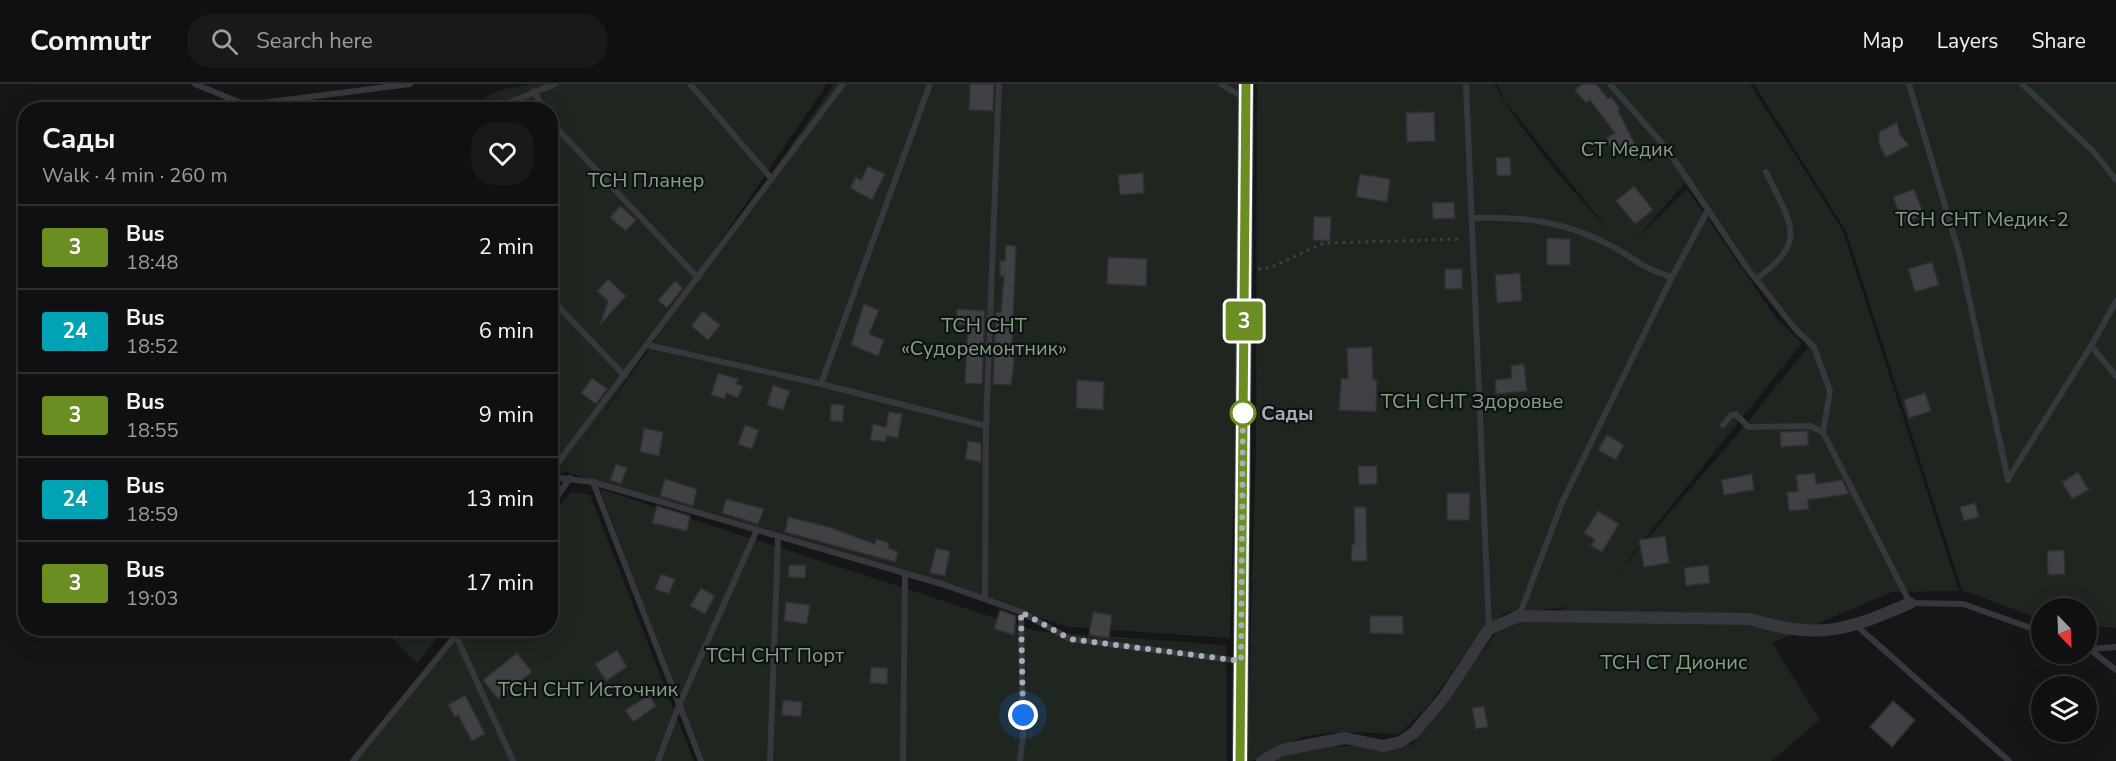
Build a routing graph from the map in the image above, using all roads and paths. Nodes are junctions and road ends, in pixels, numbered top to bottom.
1 (195, 84) edge
2 (410, 84) edge
3 (555, 84) edge
4 (690, 84) edge
5 (843, 84) edge
6 (930, 84) edge
7 (999, 84) edge
8 (1221, 84) edge
9 (1466, 84) edge
10 (1610, 84) edge
11 (1909, 84) edge
12 (2022, 84) edge
13 (534, 92) junction
14 (1246, 92) edge
15 (239, 102) edge
16 (269, 102) edge
17 (511, 102) edge
18 (540, 102) edge
19 (558, 129) edge
20 (1766, 172) dead end
21 (772, 178) junction
22 (2116, 180) edge
23 (1708, 210) junction
24 (1472, 218) junction
25 (1473, 238) junction
26 (1244, 272) junction
27 (1672, 276) junction
28 (698, 278) junction
29 (1756, 279) junction
30 (2116, 301) edge
31 (558, 306) edge
32 (647, 345) junction
33 (2091, 346) junction
34 (625, 376) junction
35 (2116, 376) edge
36 (821, 384) junction
37 (1723, 425) dead end
38 (986, 426) junction
39 (1823, 432) junction
40 (558, 464) edge
41 (558, 476) edge
42 (570, 478) junction
43 (593, 482) junction
44 (558, 495) edge
45 (756, 532) junction
46 (778, 538) junction
47 (905, 574) junction
48 (985, 599) junction
49 (1910, 603) junction
50 (1021, 612) junction
51 (1519, 616) junction
52 (1857, 626) junction
53 (2031, 628) edge
54 (1489, 629) junction
55 (456, 636) joint
56 (2116, 647) edge
57 (2097, 648) edge
58 (2097, 655) edge
59 (1241, 661) junction
60 (2116, 670) edge
61 (679, 705) junction
62 (353, 761) edge
63 (513, 761) edge
64 (658, 761) edge
65 (701, 761) edge
66 (770, 761) edge
67 (903, 761) edge
68 (1020, 761) edge
69 (1240, 761) edge
70 (1262, 761) edge
71 (2009, 761) edge

1 - 15 lane
2 - 16 lane
3 - 13 lane
4 - 21 lane
5 - 21 lane
6 - 36 lane
7 - 38 lane
8 - 14 lane
9 - 24 lane
10 - 23 lane
11 - 33 lane
12 - 22 lane
13 - 17 lane
13 - 18 lane
14 - 26 main road
19 - 28 lane
20 - 29 lane
21 - 28 lane
23 - 27 lane
23 - 29 lane
24 - 25 lane
24 - 27 lane
25 - 26 path
25 - 54 lane
26 - 59 main road
27 - 51 lane
28 - 32 lane
29 - 39 lane
30 - 33 lane
31 - 34 lane
32 - 34 lane
32 - 36 lane
33 - 35 lane
34 - 40 lane
36 - 38 lane
37 - 39 lane
38 - 48 lane
39 - 49 lane
41 - 42 lane
42 - 43 lane
42 - 44 lane
43 - 45 lane
43 - 61 lane
45 - 46 lane
45 - 61 lane
46 - 47 lane
46 - 66 lane
47 - 48 lane
47 - 67 lane
48 - 50 lane
49 - 52 street
49 - 53 lane
50 - 59 lane
50 - 68 lane
51 - 52 street
51 - 54 street
52 - 71 lane
54 - 70 street
55 - 62 lane
55 - 63 lane
56 - 57 lane
58 - 60 lane
59 - 69 main road
61 - 64 lane
61 - 65 lane

